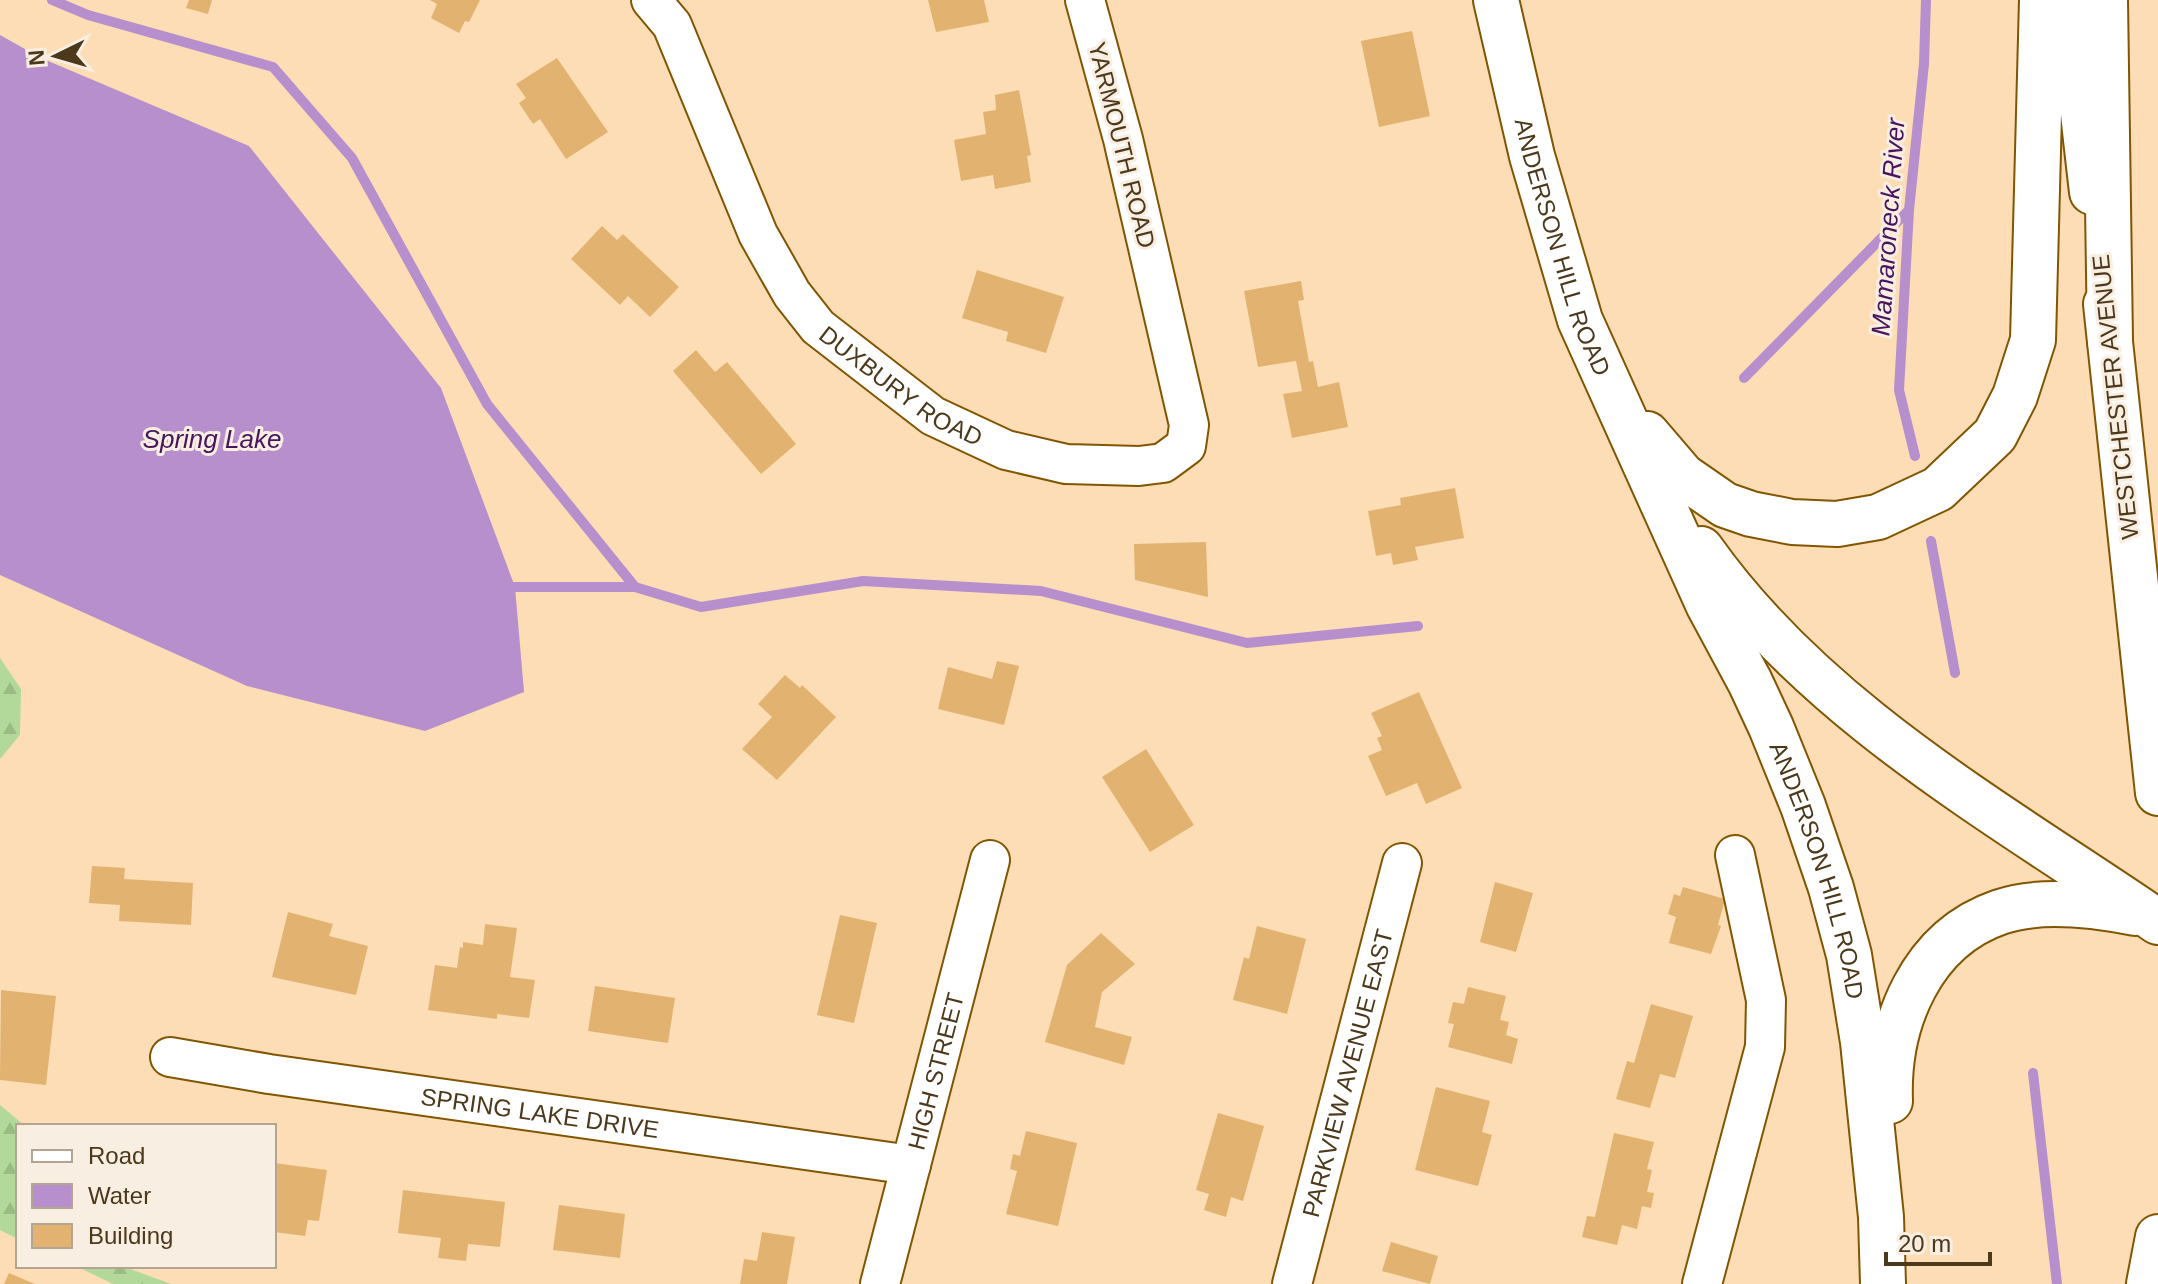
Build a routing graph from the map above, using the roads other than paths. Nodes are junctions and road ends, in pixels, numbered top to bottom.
1 (651, 0) edge
2 (1085, 0) edge
3 (1496, 0) edge
4 (2042, 0) edge
5 (2070, 0) edge
6 (2105, 0) edge
7 (1158, 289) joint
8 (2110, 341) junction
9 (1604, 372) junction
10 (1656, 484) junction
11 (2158, 793) edge
12 (1735, 855) dead end
13 (990, 860) dead end
14 (1402, 863) dead end
15 (2088, 889) junction
16 (2154, 919) edge
17 (170, 1057) dead end
18 (911, 1165) junction
19 (2158, 1237) edge
20 (880, 1284) edge
21 (1292, 1284) edge
22 (1702, 1284) edge
23 (1885, 1284) edge
24 (2149, 1284) edge

1 - 7 street, DUXBURY ROAD
2 - 7 street, YARMOUTH ROAD
3 - 9 main road, ANDERSON HILL ROAD
4 - 9 main road
5 - 8 main road, WESTCHESTER AVENUE
6 - 8 main road
8 - 11 main road, WESTCHESTER AVENUE
9 - 10 main road, ANDERSON HILL ROAD
10 - 15 main road, ANDERSON HILL ROAD
10 - 23 main road, ANDERSON HILL ROAD
12 - 22 street
13 - 18 street, HIGH STREET
14 - 21 street, PARKVIEW AVENUE EAST
15 - 16 main road, ANDERSON HILL ROAD
15 - 23 main road
17 - 18 street, SPRING LAKE DRIVE
18 - 20 street, HIGH STREET
19 - 24 main road

